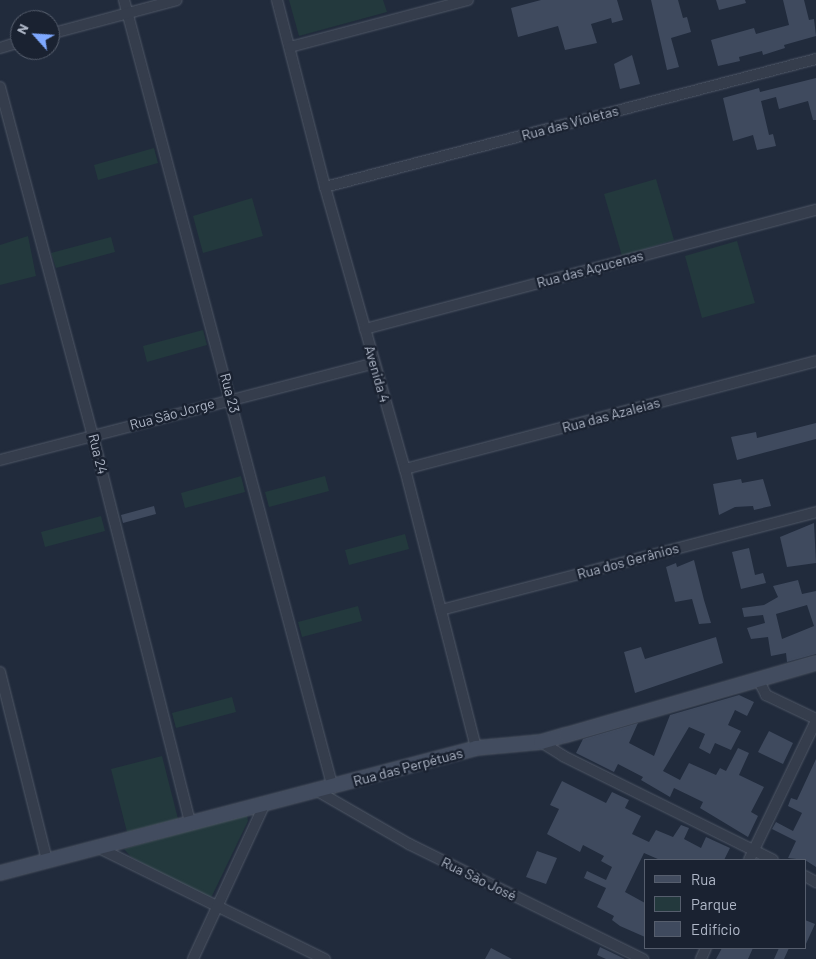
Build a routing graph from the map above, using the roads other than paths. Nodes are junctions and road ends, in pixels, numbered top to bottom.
1 (124, 0) edge
2 (177, 0) edge
3 (277, 0) edge
4 (468, 0) edge
5 (127, 14) junction
6 (60, 31) edge
7 (290, 47) junction
8 (816, 60) edge
9 (0, 87) edge
10 (325, 187) junction
11 (816, 210) edge
12 (365, 328) junction
13 (816, 361) edge
14 (374, 363) junction
15 (232, 399) junction
16 (93, 436) junction
17 (0, 460) edge
18 (405, 468) junction
19 (816, 512) edge
20 (441, 610) junction
21 (816, 663) edge
22 (0, 672) edge
23 (758, 681) junction
24 (816, 720) edge
25 (541, 742) junction
26 (476, 748) junction
27 (333, 788) junction
28 (319, 792) junction
29 (265, 803) junction
30 (190, 823) junction
31 (97, 847) junction
32 (751, 855) edge
33 (769, 859) edge
34 (48, 861) junction
35 (0, 873) edge
36 (218, 907) junction
37 (193, 959) edge
38 (325, 959) edge
39 (643, 959) edge

1 - 5 street, Rua 23
2 - 5 street
3 - 7 street, Avenida 4
4 - 7 street
5 - 6 street
5 - 15 street, Rua 23
7 - 10 street, Avenida 4
8 - 10 street, Rua das Violetas
9 - 16 street, Rua 24
10 - 12 street, Avenida 4
11 - 12 street, Rua das Açucenas
12 - 14 street, Avenida 4
13 - 18 street, Rua das Azaleias
14 - 15 street, Rua São Jorge
14 - 18 street, Avenida 4
15 - 16 street, Rua São Jorge
15 - 27 street, Rua 23
16 - 17 street, Rua São Jorge
16 - 30 street, Rua 24
18 - 20 street, Avenida 4
19 - 20 street, Rua dos Gerânios
20 - 26 street, Avenida 4
21 - 23 street, Rua das Perpétuas
22 - 34 street
23 - 24 street
23 - 25 street, Rua das Perpétuas
24 - 32 street
25 - 26 street, Rua das Perpétuas
25 - 32 street
26 - 27 street, Rua das Perpétuas
27 - 28 street, Rua das Perpétuas
28 - 29 street, Rua das Perpétuas
28 - 39 street, Rua São José
29 - 30 street, Rua das Perpétuas
29 - 36 street
30 - 31 street, Rua das Perpétuas
31 - 34 street, Rua das Perpétuas
31 - 36 street
32 - 33 street
34 - 35 street, Rua das Perpétuas
36 - 37 street
36 - 38 street

